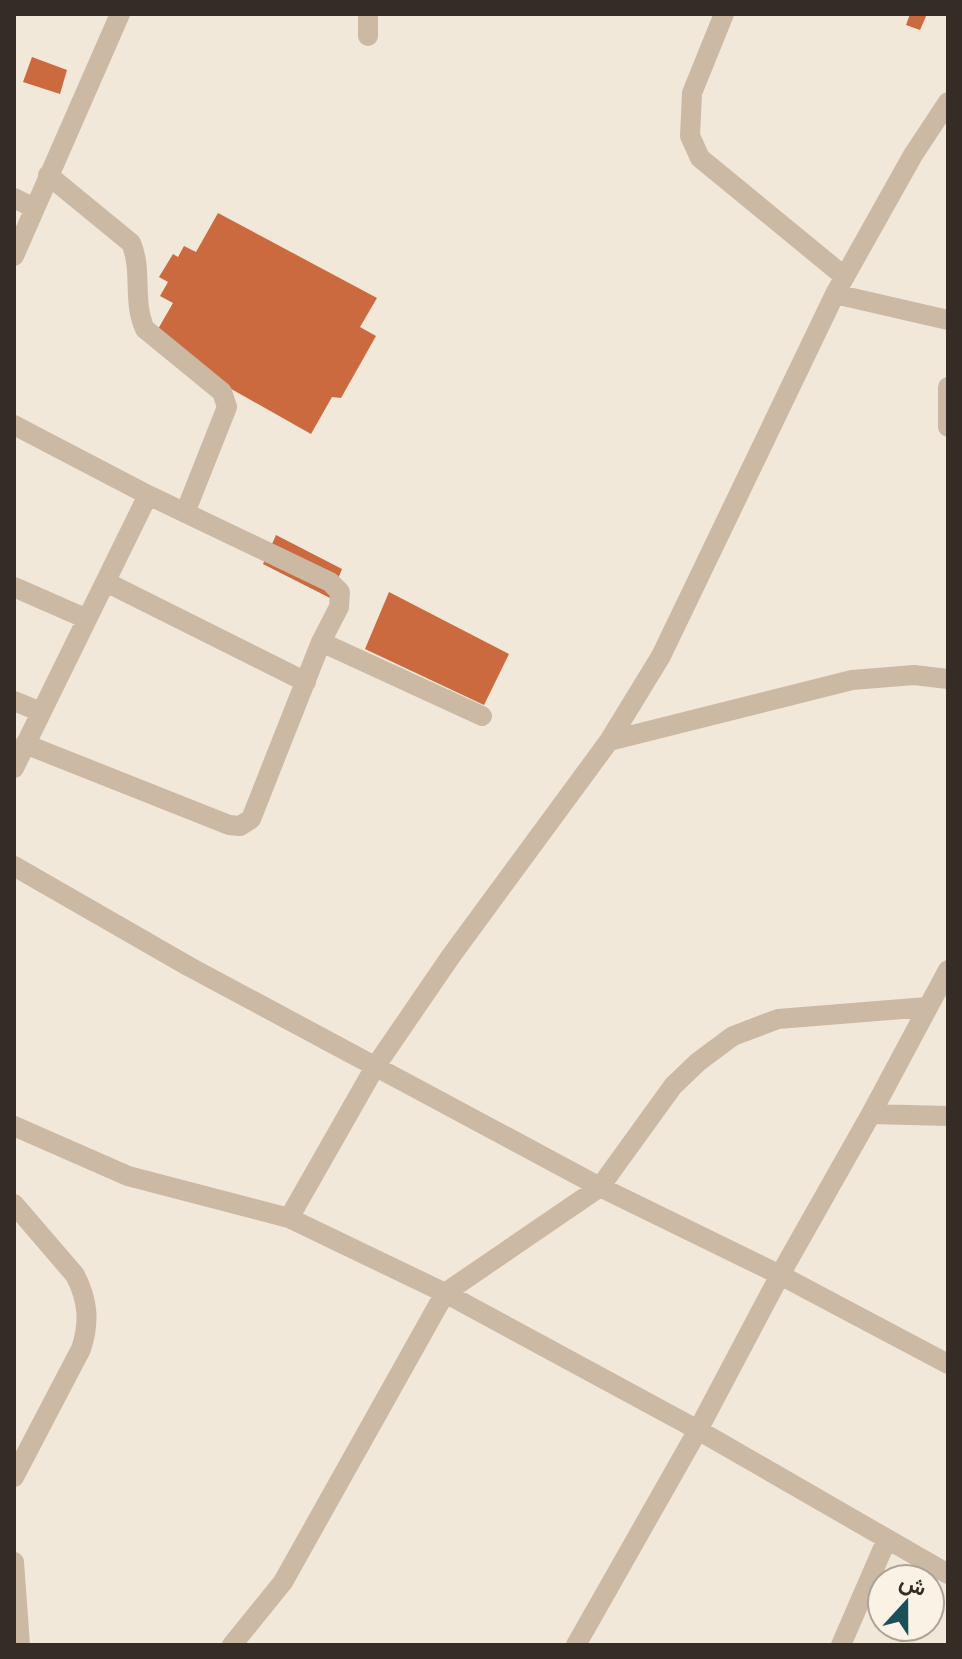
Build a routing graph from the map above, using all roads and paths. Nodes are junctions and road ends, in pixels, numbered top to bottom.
1 (120, 14) edge
2 (368, 14) edge
3 (724, 14) edge
4 (368, 36) dead end
5 (948, 102) edge
6 (48, 175) junction
7 (14, 198) edge
8 (34, 208) junction
9 (14, 256) edge
10 (840, 285) junction
11 (948, 320) edge
12 (948, 387) edge
13 (14, 425) edge
14 (948, 427) edge
15 (148, 495) junction
16 (185, 513) junction
17 (106, 582) junction
18 (14, 587) edge
19 (87, 619) junction
20 (321, 642) junction
21 (948, 679) edge
22 (306, 682) junction
23 (14, 701) edge
24 (41, 712) junction
25 (482, 716) dead end
26 (609, 741) junction
27 (25, 744) junction
28 (14, 768) edge
29 (14, 866) edge
30 (948, 970) edge
31 (927, 1007) junction
32 (375, 1067) junction
33 (871, 1114) junction
34 (948, 1116) edge
35 (14, 1126) edge
36 (600, 1187) junction
37 (14, 1204) edge
38 (289, 1218) junction
39 (780, 1275) junction
40 (445, 1293) junction
41 (948, 1364) edge
42 (698, 1430) junction
43 (14, 1477) edge
44 (887, 1539) junction
45 (14, 1562) edge
46 (948, 1574) edge
47 (20, 1645) edge
48 (232, 1645) edge
49 (576, 1645) edge
50 (841, 1645) edge

1 - 6 street
2 - 4 street
3 - 10 street
5 - 10 street
6 - 8 street
6 - 16 street
7 - 8 street
8 - 9 street
10 - 11 street
10 - 26 street
12 - 14 street
13 - 15 street
15 - 16 street
15 - 17 street
16 - 20 street
17 - 19 street
17 - 22 street
18 - 19 street
19 - 24 street
20 - 22 street
20 - 25 street
21 - 26 street
22 - 27 street
23 - 24 street
24 - 27 street
26 - 32 street
27 - 28 street
29 - 32 street
30 - 31 street
31 - 33 street
31 - 36 street
32 - 36 street
32 - 38 street
33 - 34 street
33 - 39 street
35 - 38 street
36 - 39 street
36 - 40 street
37 - 43 street
38 - 40 street
39 - 41 street
39 - 42 street
40 - 42 street
40 - 48 street
42 - 44 street
42 - 49 street
44 - 46 street
44 - 50 street
45 - 47 street

